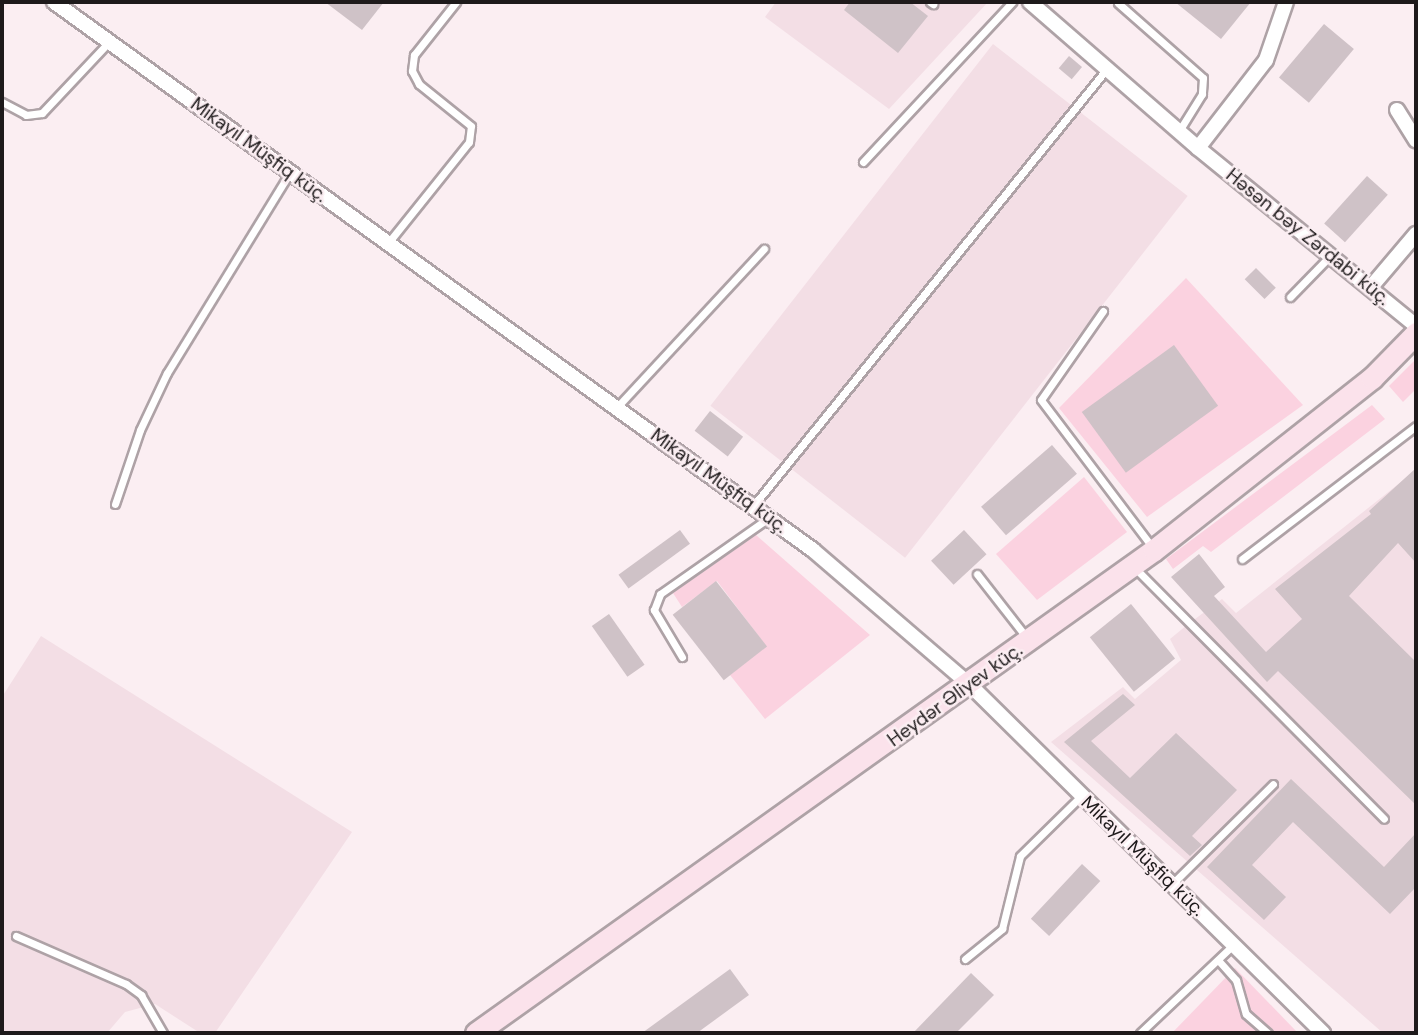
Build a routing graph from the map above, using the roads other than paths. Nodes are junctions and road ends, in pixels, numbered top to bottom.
1 (54, 2) edge
2 (456, 2) edge
3 (1012, 2) edge
4 (1030, 2) edge
5 (1286, 2) edge
6 (1118, 3) edge
7 (109, 42) junction
8 (1106, 70) junction
9 (2, 102) edge
10 (1397, 110) dead end
11 (1179, 131) junction
12 (1416, 141) edge
13 (1198, 148) junction
14 (863, 163) dead end
15 (290, 172) junction
16 (1416, 234) edge
17 (388, 243) junction
18 (764, 249) dead end
19 (1331, 255) junction
20 (1371, 287) junction
21 (1290, 297) dead end
22 (1103, 311) dead end
23 (1416, 326) edge
24 (1416, 333) edge
25 (617, 407) junction
26 (1416, 427) edge
27 (115, 504) dead end
28 (753, 506) junction
29 (770, 517) junction
30 (1154, 550) junction
31 (1242, 559) dead end
32 (1133, 565) junction
33 (977, 574) dead end
34 (1030, 641) junction
35 (682, 657) dead end
36 (970, 685) junction
37 (1273, 784) dead end
38 (1081, 796) junction
39 (1384, 819) dead end
40 (1172, 884) junction
41 (16, 936) dead end
42 (1233, 946) junction
43 (965, 958) dead end
44 (1218, 960) junction
45 (163, 1033) edge
46 (476, 1033) edge
47 (1140, 1033) edge
48 (1268, 1033) edge
49 (1323, 1033) edge

1 - 7 street, Mikayıl Müşfiq küç.
2 - 17 lane
3 - 14 lane
4 - 8 street, Həsən bəy Zərdabi küç.
5 - 13 street
6 - 11 lane
7 - 9 lane
7 - 15 street, Mikayıl Müşfiq küç.
8 - 11 street, Həsən bəy Zərdabi küç.
8 - 28 lane
10 - 12 street
11 - 13 street, Həsən bəy Zərdabi küç.
13 - 19 street, Həsən bəy Zərdabi küç.
15 - 17 street, Mikayıl Müşfiq küç.
15 - 27 lane
16 - 20 street
17 - 25 street, Mikayıl Müşfiq küç.
18 - 25 lane
19 - 20 street, Həsən bəy Zərdabi küç.
19 - 21 lane
20 - 23 street, Həsən bəy Zərdabi küç.
22 - 30 lane
24 - 30 main road, Heydər Əliyev küç.
25 - 28 street, Mikayıl Müşfiq küç.
26 - 31 lane
28 - 29 street, Mikayıl Müşfiq küç.
29 - 35 lane
29 - 36 street, Mikayıl Müşfiq küç.
30 - 32 main road, Heydər Əliyev küç.
32 - 34 main road, Heydər Əliyev küç.
32 - 39 lane
33 - 34 lane
34 - 36 main road, Heydər Əliyev küç.
36 - 38 street, Mikayıl Müşfiq küç.
36 - 46 main road, Heydər Əliyev küç.
37 - 40 lane
38 - 40 street, Mikayıl Müşfiq küç.
38 - 43 lane
40 - 42 street, Mikayıl Müşfiq küç.
41 - 45 lane
42 - 44 lane
42 - 49 street, Mikayıl Müşfiq küç.
44 - 47 lane
44 - 48 lane

